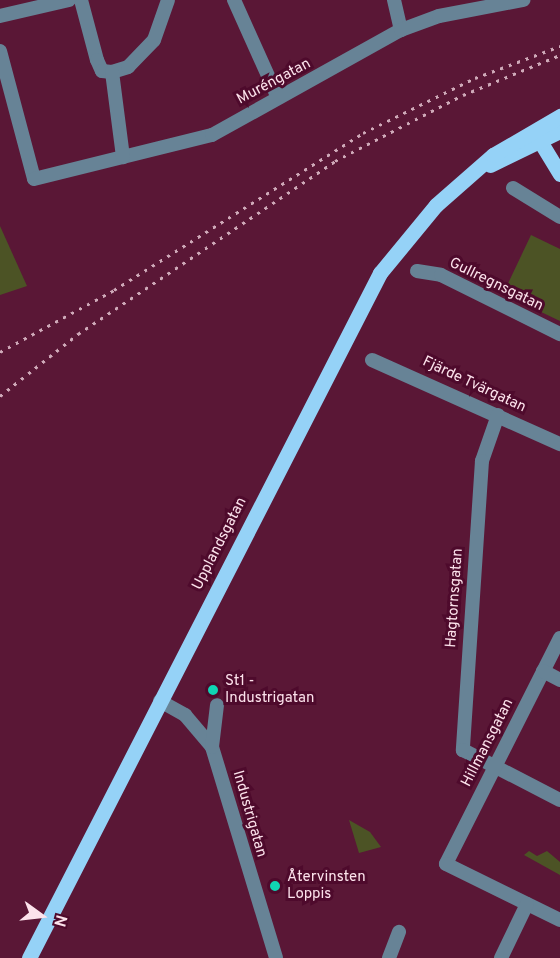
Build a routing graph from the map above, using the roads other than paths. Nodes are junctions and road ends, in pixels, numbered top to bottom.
1 (69, 0) edge
2 (81, 0) edge
3 (168, 0) edge
4 (234, 0) edge
5 (393, 0) edge
6 (523, 0) edge
7 (0, 16) edge
8 (401, 30) junction
9 (0, 51) edge
10 (112, 72) junction
11 (278, 98) junction
12 (560, 116) edge
13 (560, 131) edge
14 (535, 135) junction
15 (123, 157) junction
16 (560, 174) edge
17 (513, 188) dead end
18 (560, 217) edge
19 (417, 271) dead end
20 (560, 334) edge
21 (372, 360) dead end
22 (498, 416) junction
23 (560, 444) edge
24 (560, 638) edge
25 (543, 671) junction
26 (560, 680) edge
27 (160, 701) junction
28 (217, 705) dead end
29 (212, 747) junction
30 (495, 766) junction
31 (560, 800) edge
32 (527, 904) junction
33 (560, 920) edge
34 (399, 932) dead end
35 (29, 958) edge
36 (276, 958) edge
37 (390, 958) edge
38 (501, 958) edge

1 - 7 street
2 - 10 street
3 - 10 street
4 - 11 street
5 - 8 street
6 - 8 street, Muréngatan
8 - 11 street, Muréngatan
9 - 15 street, Muréngatan
10 - 15 street
11 - 15 street, Muréngatan
12 - 14 main road
13 - 14 main road
14 - 16 main road
14 - 27 main road, Upplandsgatan
17 - 18 street
19 - 20 street, Gullregnsgatan
21 - 22 street, Fjärde Tvärgatan
22 - 23 street, Fjärde Tvärgatan
22 - 30 street, Hagtornsgatan
24 - 25 street, Hillmansgatan
25 - 26 street
25 - 30 street, Hillmansgatan
27 - 29 street, Industrigatan
27 - 35 main road, Upplandsgatan
28 - 29 street, Industrigatan
29 - 36 street, Industrigatan
30 - 31 street
30 - 32 street, Hillmansgatan
32 - 33 street
32 - 38 street
34 - 37 street

